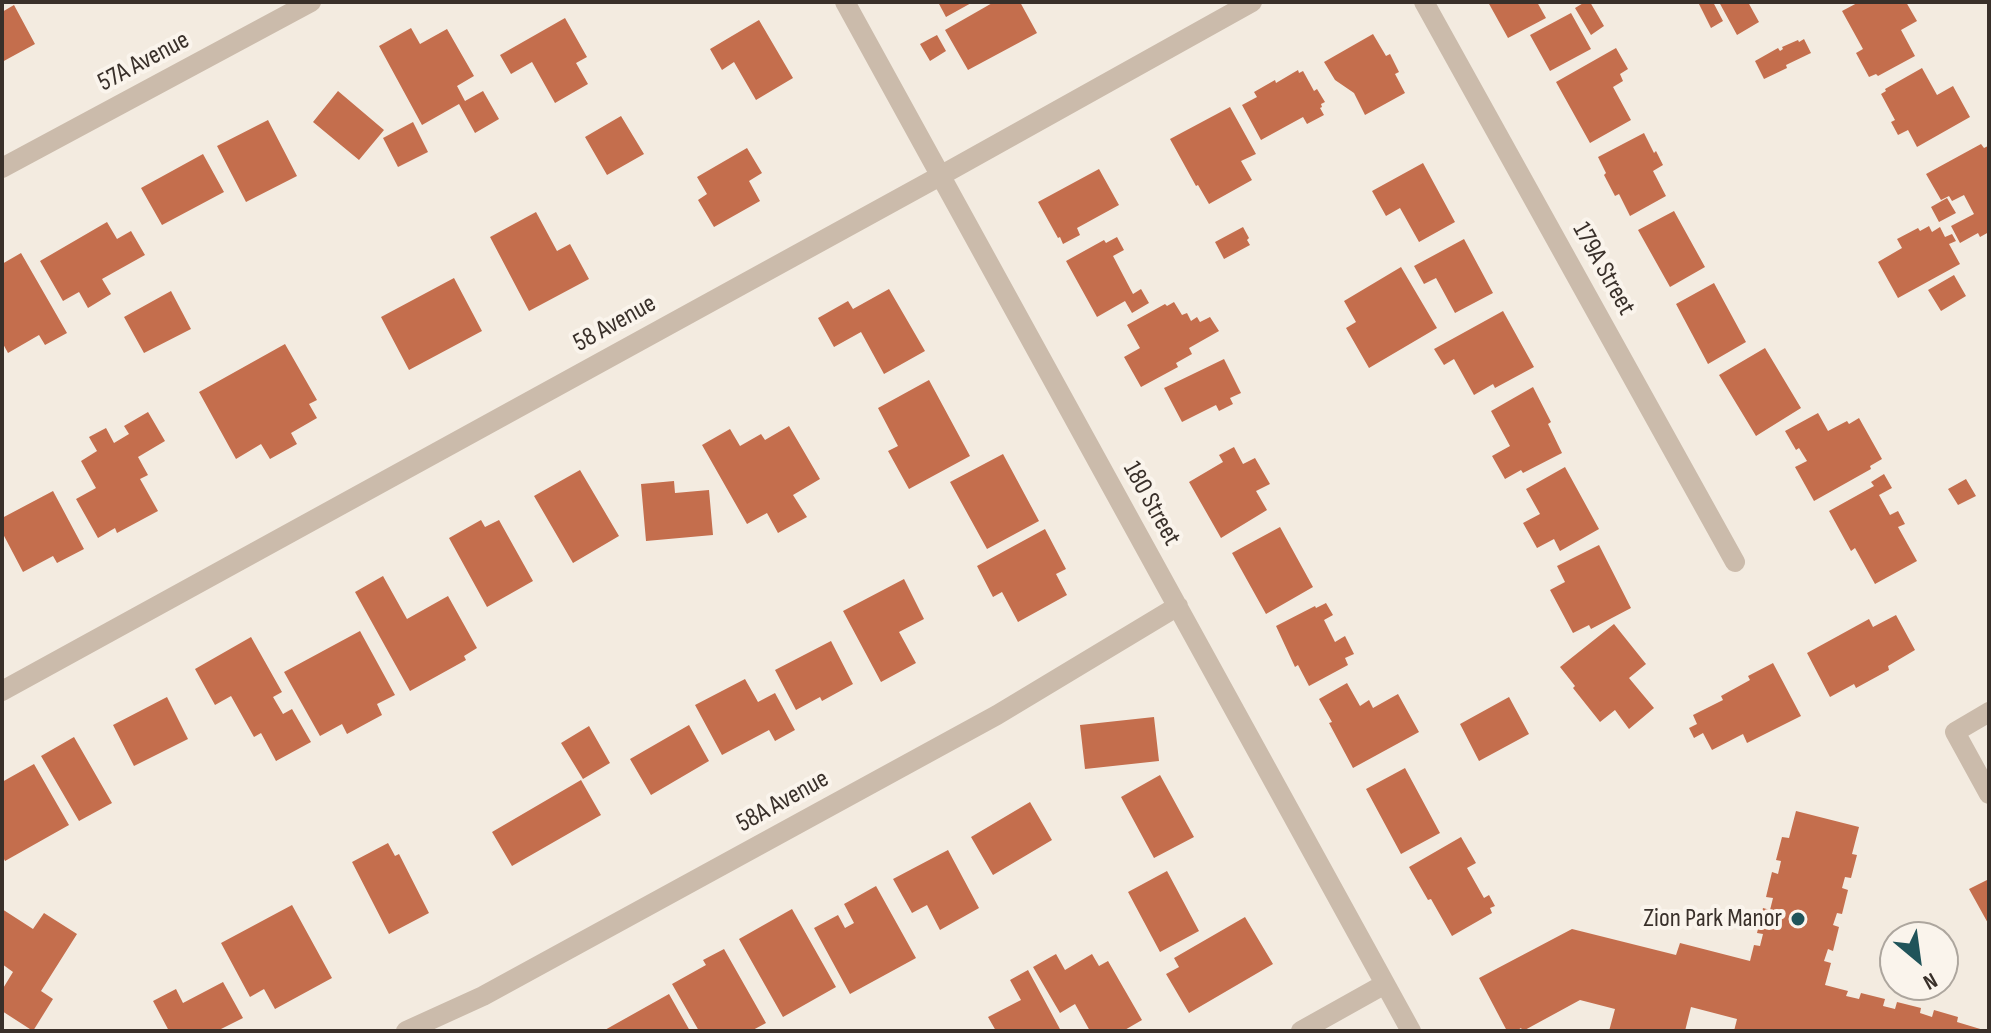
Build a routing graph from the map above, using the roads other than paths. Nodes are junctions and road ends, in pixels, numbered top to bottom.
1 (311, 2) edge
2 (845, 2) edge
3 (1252, 2) edge
4 (1424, 2) edge
5 (2, 168) edge
6 (940, 176) junction
7 (1735, 562) dead end
8 (1178, 606) junction
9 (2, 691) edge
10 (1989, 712) edge
11 (1989, 794) edge
12 (1385, 984) junction
13 (406, 1031) edge
14 (1301, 1031) edge
15 (1411, 1031) edge

1 - 5 street, 57A Avenue
2 - 6 street, 180 Street
3 - 6 street, 58 Avenue
4 - 7 street, 179A Street
6 - 8 street, 180 Street
6 - 9 street, 58 Avenue
8 - 12 street, 180 Street
8 - 13 street, 58A Avenue
10 - 11 street
12 - 14 street
12 - 15 street, 180 Street

